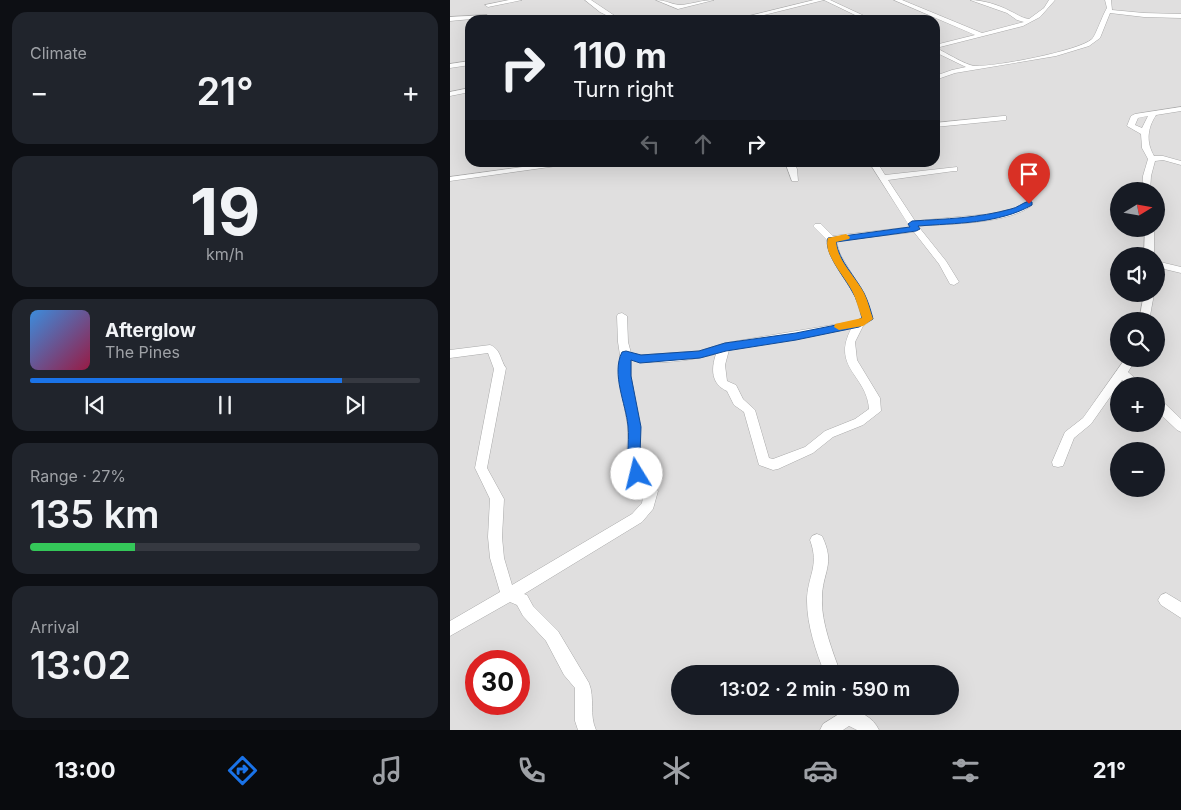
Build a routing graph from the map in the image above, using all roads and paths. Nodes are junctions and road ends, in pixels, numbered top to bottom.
1 (519, 0) edge
2 (588, 0) edge
3 (659, 0) edge
4 (711, 0) edge
5 (821, 0) edge
6 (826, 0) edge
7 (897, 0) edge
8 (973, 0) edge
9 (1052, 0) edge
10 (1108, 0) edge
11 (489, 3) edge
12 (1109, 11) junction
13 (610, 15) edge
14 (757, 15) edge
15 (858, 15) edge
16 (933, 15) edge
17 (1181, 16) edge
18 (940, 18) edge
19 (450, 19) edge
20 (465, 19) edge
21 (1030, 21) junction
22 (981, 35) junction
23 (940, 47) edge
24 (940, 52) edge
25 (465, 63) edge
26 (450, 66) edge
27 (973, 68) junction
28 (940, 76) edge
29 (465, 91) edge
30 (450, 94) edge
31 (1181, 110) edge
32 (1156, 114) junction
33 (1003, 118) dead end
34 (1181, 118) edge
35 (940, 122) edge
36 (1143, 132) junction
37 (1149, 155) junction
38 (1181, 163) edge
39 (541, 167) edge
40 (792, 167) edge
41 (876, 167) edge
42 (954, 169) dead end
43 (884, 178) junction
44 (450, 179) edge
45 (796, 179) dead end
46 (1147, 182) edge
47 (1029, 204) dead end
48 (818, 226) dead end
49 (914, 226) junction
50 (831, 240) junction
51 (1165, 266) edge
52 (1181, 270) edge
53 (954, 282) dead end
54 (622, 316) dead end
55 (859, 324) junction
56 (725, 347) junction
57 (450, 354) edge
58 (626, 355) junction
59 (1126, 367) edge
60 (1122, 374) junction
61 (1126, 377) edge
62 (1165, 411) edge
63 (1181, 427) edge
64 (1058, 462) dead end
65 (817, 540) dead end
66 (508, 595) junction
67 (1166, 600) dead end
68 (1181, 611) edge
69 (450, 629) edge
70 (828, 665) edge
71 (850, 715) edge
72 (857, 715) edge
73 (584, 729) edge
74 (829, 730) edge
75 (870, 730) edge

1 - 11 street
2 - 13 street
3 - 4 street
5 - 14 street
6 - 15 street
7 - 16 street
8 - 21 street
9 - 21 street
10 - 12 street
12 - 17 street
12 - 27 street
18 - 22 street
19 - 20 street
21 - 22 street
22 - 23 street
24 - 27 street
25 - 26 street
27 - 28 street
29 - 30 street
31 - 32 street
32 - 34 street
32 - 36 street
32 - 36 street
33 - 35 street
36 - 37 street
37 - 38 street
37 - 46 street
39 - 44 street
40 - 45 street
41 - 43 street
42 - 43 street
43 - 49 street
47 - 49 street
48 - 50 street
49 - 50 street
49 - 53 street
50 - 55 street
51 - 52 street
54 - 58 street
55 - 56 street
55 - 56 street
56 - 58 street
57 - 66 street
58 - 66 street
59 - 60 street
60 - 61 street
60 - 64 street
62 - 63 street
65 - 70 street
66 - 69 street
66 - 73 street
67 - 68 street
71 - 74 street
72 - 75 street

